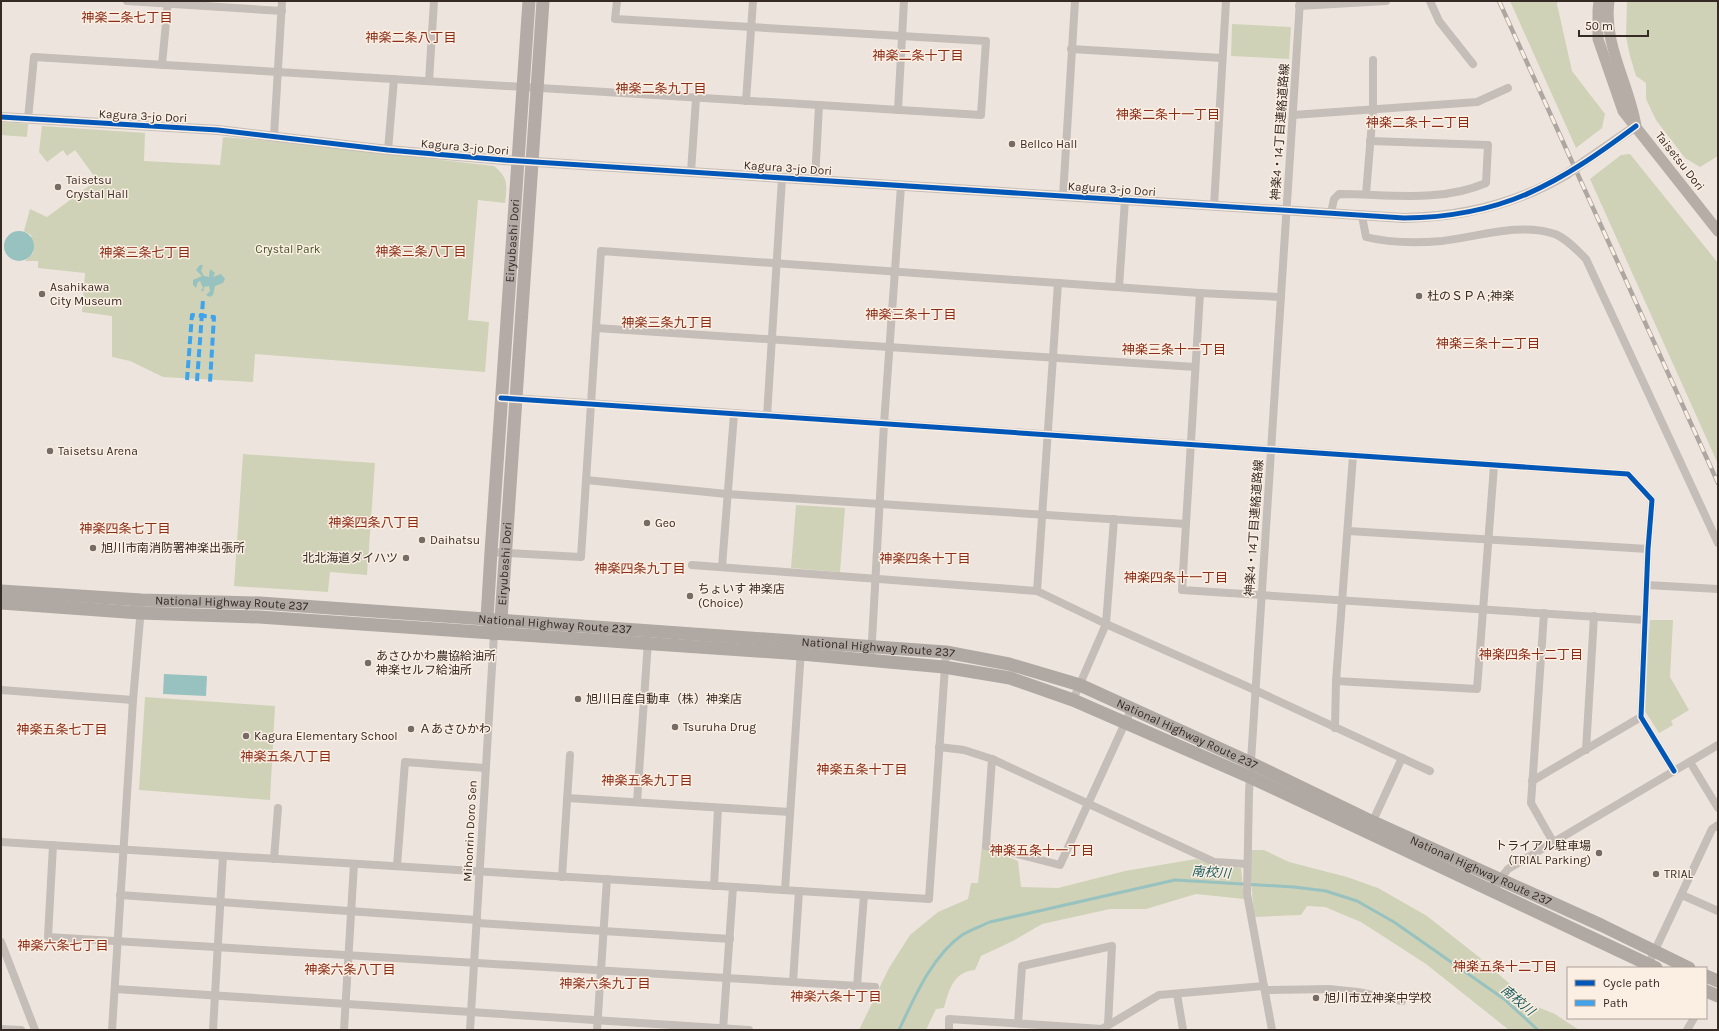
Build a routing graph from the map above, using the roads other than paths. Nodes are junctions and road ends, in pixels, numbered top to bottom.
1 (127, 1) edge
2 (282, 1) edge
3 (434, 1) edge
4 (529, 1) edge
5 (543, 1) edge
6 (617, 1) edge
7 (753, 1) edge
8 (904, 1) edge
9 (1075, 1) edge
10 (1226, 1) edge
11 (1386, 1) edge
12 (1430, 1) edge
13 (1599, 1) edge
14 (1609, 1) edge
15 (168, 2) edge
16 (1300, 3) edge
17 (282, 11) junction
18 (751, 28) junction
19 (902, 37) junction
20 (1071, 49) junction
21 (1222, 58) junction
22 (1373, 60) dead end
23 (1473, 64) dead end
24 (162, 65) junction
25 (278, 71) junction
26 (394, 79) junction
27 (429, 82) junction
28 (522, 87) junction
29 (538, 88) junction
30 (1508, 88) dead end
31 (696, 99) junction
32 (746, 101) junction
33 (819, 106) junction
34 (898, 110) junction
35 (1373, 110) junction
36 (1293, 115) junction
37 (1, 117) edge
38 (28, 119) junction
39 (1636, 126) junction
40 (274, 136) junction
41 (1370, 141) junction
42 (388, 150) junction
43 (517, 161) junction
44 (534, 162) junction
45 (691, 172) junction
46 (782, 178) junction
47 (815, 180) junction
48 (901, 186) junction
49 (1366, 194) junction
50 (1063, 196) junction
51 (1125, 200) junction
52 (1214, 206) junction
53 (1287, 210) junction
54 (1331, 213) junction
55 (1362, 216) junction
56 (1718, 231) edge
57 (776, 264) junction
58 (896, 272) junction
59 (1058, 283) junction
60 (1119, 287) junction
61 (1200, 293) junction
62 (1281, 297) junction
63 (596, 328) junction
64 (771, 340) junction
65 (891, 348) junction
66 (1052, 357) junction
67 (1195, 367) junction
68 (501, 398) junction
69 (517, 399) junction
70 (590, 404) junction
71 (734, 414) junction
72 (767, 416) junction
73 (884, 424) junction
74 (1047, 435) junction
75 (1190, 445) junction
76 (1271, 451) junction
77 (1353, 456) junction
78 (1494, 466) junction
79 (586, 480) junction
80 (727, 494) junction
81 (879, 505) junction
82 (1043, 515) junction
83 (1114, 519) junction
84 (1186, 524) junction
85 (1348, 531) junction
86 (1489, 540) junction
87 (1718, 543) edge
88 (1648, 550) junction
89 (490, 552) junction
90 (506, 553) junction
91 (692, 565) dead end
92 (722, 568) junction
93 (876, 579) junction
94 (1647, 585) junction
95 (1718, 589) edge
96 (1, 591) edge
97 (1037, 591) junction
98 (1262, 595) junction
99 (142, 600) junction
100 (1343, 600) junction
101 (1, 603) edge
102 (1485, 609) junction
103 (140, 613) junction
104 (1544, 613) junction
105 (1594, 616) junction
106 (487, 618) junction
107 (501, 619) junction
108 (1645, 620) junction
109 (1106, 624) junction
110 (649, 630) junction
111 (494, 634) junction
112 (648, 644) junction
113 (801, 647) junction
114 (946, 652) junction
115 (872, 653) junction
116 (944, 666) junction
117 (1336, 681) junction
118 (1080, 685) junction
119 (1, 690) edge
120 (1256, 690) junction
121 (132, 700) junction
122 (1073, 700) junction
123 (1131, 710) junction
124 (1641, 717) junction
125 (1125, 724) junction
126 (1335, 728) junction
127 (1718, 745) edge
128 (940, 747) junction
129 (1586, 750) junction
130 (570, 754) dead end
131 (1402, 758) junction
132 (992, 759) junction
133 (1690, 762) junction
134 (1251, 763) junction
135 (486, 768) junction
136 (1430, 771) dead end
137 (1674, 771) junction
138 (1250, 777) junction
139 (1532, 781) junction
140 (567, 798) junction
141 (637, 802) junction
142 (1089, 804) junction
143 (278, 808) dead end
144 (718, 808) junction
145 (1718, 808) edge
146 (790, 812) junction
147 (1718, 825) edge
148 (1370, 828) junction
149 (1, 842) edge
150 (1553, 842) junction
151 (53, 845) junction
152 (123, 849) junction
153 (223, 856) junction
154 (274, 859) junction
155 (354, 864) junction
156 (1247, 864) junction
157 (397, 866) junction
158 (479, 872) junction
159 (562, 877) junction
160 (1500, 879) junction
161 (607, 880) junction
162 (714, 886) junction
163 (733, 887) junction
164 (785, 890) junction
165 (799, 891) junction
166 (1493, 893) junction
167 (120, 895) junction
168 (864, 895) junction
169 (1682, 895) junction
170 (220, 902) junction
171 (351, 911) junction
172 (1718, 911) edge
173 (477, 922) junction
174 (604, 932) junction
175 (730, 939) junction
176 (1, 942) edge
177 (117, 942) junction
178 (218, 948) junction
179 (1655, 952) junction
180 (348, 956) junction
181 (474, 963) junction
182 (1652, 966) edge
183 (1687, 967) edge
184 (601, 971) junction
185 (1707, 976) edge
186 (727, 978) junction
187 (1718, 981) edge
188 (793, 982) junction
189 (857, 986) junction
190 (875, 988) dead end
191 (1265, 988) junction
192 (115, 989) junction
193 (1177, 994) junction
194 (215, 995) junction
195 (1402, 1001) dead end
196 (345, 1004) junction
197 (471, 1012) junction
198 (1693, 1019) edge
199 (598, 1020) junction
200 (1018, 1023) junction
201 (1104, 1028) edge
202 (1, 1029) edge
203 (723, 1029) edge
204 (21, 1030) edge
205 (35, 1030) edge
206 (112, 1030) edge
207 (213, 1030) edge
208 (344, 1030) edge
209 (470, 1030) edge
210 (597, 1030) edge
211 (750, 1030) edge
212 (949, 1030) edge
213 (1183, 1030) edge
214 (1272, 1030) edge
215 (1687, 1030) edge

1 - 15 street
2 - 17 street
3 - 27 street
4 - 28 main road, Eiryubashi Dori
5 - 29 main road, Eiryubashi Dori
6 - 18 street
7 - 18 street
8 - 19 street
9 - 20 street
10 - 21 street
11 - 16 street
12 - 23 street
13 - 39 main road, Taisetsu Dori
14 - 39 main road, Taisetsu Dori
15 - 17 street
15 - 24 street
16 - 36 street, 神楽4・14丁目連絡道路線
17 - 25 street
18 - 19 street
18 - 32 street
19 - 34 street
19 - 34 street
20 - 21 street
20 - 50 street
21 - 52 street
22 - 35 street
24 - 25 street
24 - 38 street
25 - 26 street
25 - 40 street
26 - 27 street
26 - 42 street
27 - 28 street
28 - 29 street
28 - 43 main road, Eiryubashi Dori
29 - 31 street
29 - 44 main road, Eiryubashi Dori
30 - 35 street
31 - 32 street
31 - 45 street
32 - 33 street
33 - 34 street
33 - 47 street
35 - 36 street
35 - 41 street
36 - 53 street, 神楽4・14丁目連絡道路線
37 - 38 street, Kagura 3-jo Dori
38 - 40 street, Kagura 3-jo Dori
39 - 55 street, Kagura 3-jo Dori, bridge
39 - 56 main road, Taisetsu Dori
40 - 42 street, Kagura 3-jo Dori
41 - 49 street
41 - 49 street
42 - 43 street, Kagura 3-jo Dori
43 - 44 street, Kagura 3-jo Dori
43 - 68 main road, Eiryubashi Dori
44 - 45 street, Kagura 3-jo Dori
44 - 69 main road, Eiryubashi Dori
45 - 46 street, Kagura 3-jo Dori
46 - 47 street, Kagura 3-jo Dori
46 - 57 street
47 - 48 street, Kagura 3-jo Dori
48 - 50 street, Kagura 3-jo Dori
48 - 58 street
49 - 54 street
50 - 51 street, Kagura 3-jo Dori
51 - 52 street, Kagura 3-jo Dori
51 - 60 street
52 - 53 street, Kagura 3-jo Dori
53 - 54 street, Kagura 3-jo Dori
53 - 62 street, 神楽4・14丁目連絡道路線
54 - 55 street, Kagura 3-jo Dori
55 - 87 street
57 - 58 street
57 - 63 street
57 - 64 street
58 - 59 street
58 - 65 street
59 - 60 street
59 - 66 street
60 - 61 street
61 - 62 street
61 - 67 street
62 - 76 street, 神楽4・14丁目連絡道路線
63 - 64 street
63 - 70 street
64 - 65 street
64 - 72 street
65 - 66 street
65 - 73 street
66 - 67 street
66 - 74 street
67 - 75 street
68 - 69 street
68 - 89 main road, Eiryubashi Dori
69 - 70 street
69 - 90 main road, Eiryubashi Dori
70 - 71 street
70 - 79 street
71 - 72 street
71 - 80 street
72 - 73 street
73 - 74 street
73 - 81 street
74 - 75 street
74 - 82 street
75 - 76 street
75 - 84 street
76 - 77 street
76 - 98 street, 神楽4・14丁目連絡道路線
77 - 78 street
77 - 85 street
78 - 86 street
78 - 88 street
79 - 80 street
79 - 90 street
80 - 81 street
80 - 92 street
81 - 82 street
81 - 93 street
82 - 83 street
82 - 97 street
83 - 84 street
83 - 109 street
84 - 98 street
85 - 86 street
85 - 100 street
86 - 88 street
86 - 102 street
88 - 94 street
89 - 90 street
89 - 106 main road, Eiryubashi Dori
90 - 107 main road, Eiryubashi Dori
91 - 92 street
92 - 93 street
93 - 97 street
93 - 115 street
94 - 95 street
94 - 108 street
96 - 99 highway, National Highway Route 237
97 - 109 street
98 - 100 street
98 - 120 street, 神楽4・14丁目連絡道路線
99 - 103 street
99 - 106 highway, National Highway Route 237
100 - 102 street
100 - 117 street
101 - 103 highway, National Highway Route 237
102 - 104 street
102 - 117 street
103 - 111 highway, National Highway Route 237
103 - 121 street
104 - 105 street
104 - 139 street
105 - 108 street
105 - 129 street
106 - 107 highway, National Highway Route 237
106 - 111 main road, Eiryubashi Dori
107 - 110 highway, National Highway Route 237
107 - 111 main road, Eiryubashi Dori
108 - 124 street
109 - 118 street
109 - 120 street
110 - 112 street
110 - 113 highway, National Highway Route 237
111 - 112 highway, National Highway Route 237
111 - 135 street, Mihonrin Doro Sen
112 - 113 highway, National Highway Route 237
112 - 141 street
113 - 115 highway, National Highway Route 237
113 - 146 street
114 - 115 highway, National Highway Route 237
114 - 116 street
114 - 118 highway, National Highway Route 237
115 - 116 highway, National Highway Route 237
116 - 122 highway, National Highway Route 237
116 - 128 street
117 - 126 street
118 - 122 street
118 - 123 highway, National Highway Route 237
119 - 121 street
120 - 126 street
120 - 134 street, 神楽4・14丁目連絡道路線
121 - 152 street
122 - 125 highway, National Highway Route 237
123 - 125 street
123 - 134 highway, National Highway Route 237
124 - 129 street
124 - 137 street
125 - 138 highway, National Highway Route 237
125 - 142 street
126 - 131 street
127 - 133 street
128 - 132 street
128 - 168 street
129 - 139 street
130 - 140 street
131 - 136 street
131 - 148 street
132 - 142 street
132 - 142 street
133 - 137 street
133 - 145 street
134 - 138 street, 神楽4・14丁目連絡道路線
134 - 148 highway, National Highway Route 237
135 - 157 street
135 - 158 street, Mihonrin Doro Sen
137 - 150 street
138 - 148 highway, National Highway Route 237
138 - 156 street, 神楽4・14丁目連絡道路線
139 - 150 street
140 - 141 street
140 - 159 street
141 - 144 street
142 - 156 street
143 - 154 street
144 - 146 street
144 - 162 street
146 - 164 street
147 - 169 street
148 - 160 highway, National Highway Route 237
148 - 166 highway, National Highway Route 237
149 - 151 street
150 - 160 street
151 - 152 street
151 - 177 street
152 - 153 street
152 - 167 street
153 - 154 street
153 - 170 street
154 - 155 street
155 - 157 street
155 - 171 street
156 - 191 street, 神楽4・14丁目連絡道路線
157 - 158 street
158 - 159 street
158 - 173 street, Mihonrin Doro Sen
159 - 161 street
160 - 166 street
160 - 179 highway, National Highway Route 237
161 - 162 street
161 - 174 street
162 - 163 street
163 - 164 street
163 - 175 street
164 - 165 street
165 - 168 street
165 - 188 street
166 - 182 highway, National Highway Route 237
167 - 170 street
167 - 177 street
168 - 189 street
169 - 172 street
169 - 179 street
170 - 171 street
170 - 178 street
171 - 173 street
171 - 180 street
173 - 174 street
173 - 181 street, Mihonrin Doro Sen
174 - 175 street
174 - 184 street
175 - 186 street
176 - 205 street
177 - 178 street
177 - 192 street
178 - 180 street
178 - 194 street
179 - 182 street
179 - 183 highway, National Highway Route 237
180 - 181 street
180 - 196 street
181 - 184 street
181 - 197 street, Mihonrin Doro Sen
184 - 186 street
184 - 199 street
185 - 187 highway
186 - 188 street
186 - 203 street
188 - 189 street
189 - 190 street
191 - 193 street
191 - 195 street
191 - 214 street, 神楽4・14丁目連絡道路線
192 - 194 street
192 - 206 street
193 - 201 street
193 - 213 street
194 - 196 street
194 - 207 street
196 - 197 street
196 - 208 street
197 - 199 street
197 - 209 street, Mihonrin Doro Sen
198 - 215 street
199 - 203 street
199 - 210 street
200 - 201 street
200 - 201 street
200 - 212 street
202 - 204 street
203 - 211 street

